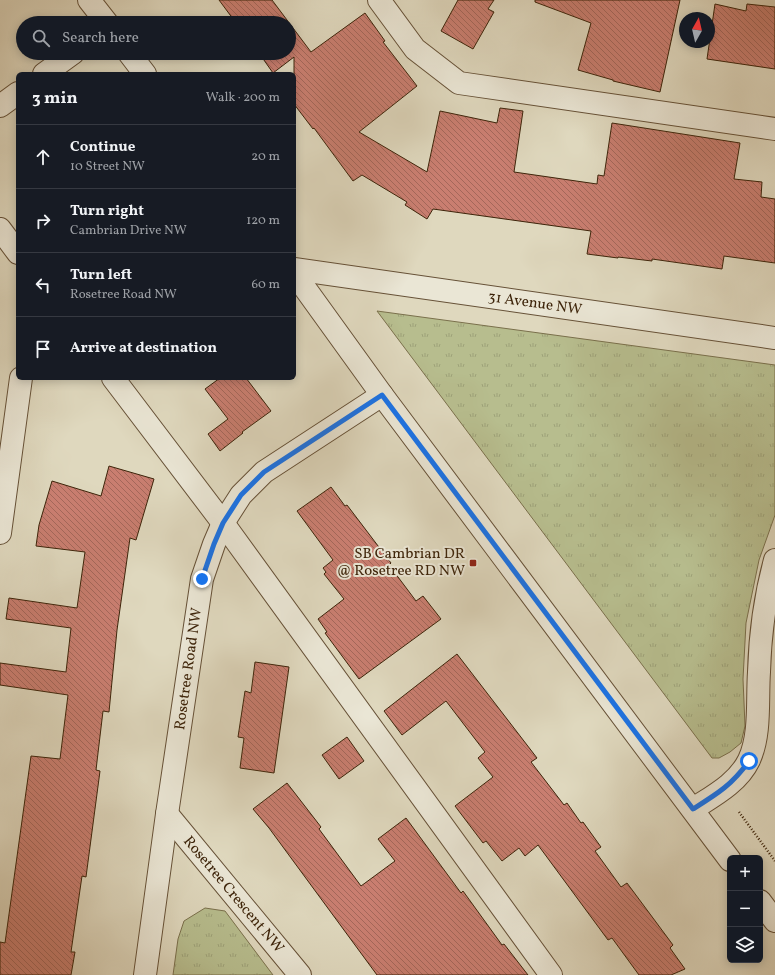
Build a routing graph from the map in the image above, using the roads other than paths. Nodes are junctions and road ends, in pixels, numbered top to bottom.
1 (90, 0) edge
2 (378, 0) edge
3 (102, 16) edge
4 (63, 60) edge
5 (134, 60) edge
6 (47, 72) edge
7 (143, 72) edge
8 (16, 94) edge
9 (0, 106) edge
10 (775, 129) edge
11 (0, 229) edge
12 (16, 250) edge
13 (296, 270) edge
14 (296, 276) edge
15 (775, 338) edge
16 (21, 380) edge
17 (115, 380) edge
18 (382, 395) junction
19 (223, 523) junction
20 (0, 533) edge
21 (775, 560) edge
22 (693, 809) junction
23 (167, 814) junction
24 (727, 856) edge
25 (763, 905) edge
26 (775, 921) edge
27 (145, 975) edge
28 (300, 975) edge
29 (551, 975) edge

1 - 3 street
2 - 10 street
4 - 6 street
5 - 7 street
8 - 9 street
11 - 12 street
13 - 15 street, 31 Avenue NW
14 - 18 street
16 - 20 street
17 - 19 street
18 - 19 street, Rosetree Road NW
18 - 22 street
19 - 23 street, Rosetree Road NW
19 - 29 street
21 - 22 street
22 - 24 street
23 - 27 street, Rosetree Road NW
23 - 28 street, Rosetree Crescent NW
25 - 26 street

